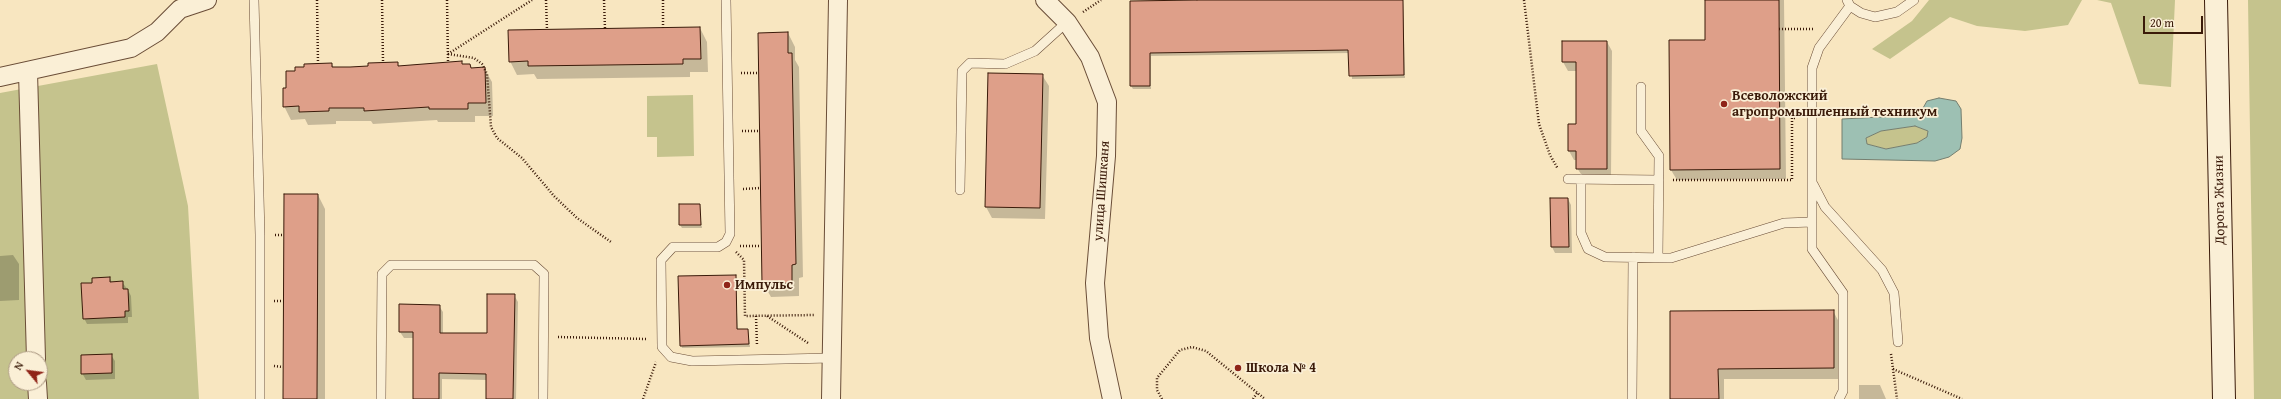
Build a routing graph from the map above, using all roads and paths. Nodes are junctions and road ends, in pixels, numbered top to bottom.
1 (207, 0) edge
2 (254, 0) edge
3 (317, 0) edge
4 (382, 0) edge
5 (447, 0) edge
6 (532, 0) edge
7 (546, 0) edge
8 (604, 0) edge
9 (663, 0) edge
10 (726, 0) edge
11 (838, 0) edge
12 (1045, 0) edge
13 (1524, 0) edge
14 (1914, 0) edge
15 (2216, 0) edge
16 (1848, 3) edge
17 (178, 5) edge
18 (1067, 22) junction
19 (663, 28) dead end
20 (1834, 28) junction
21 (605, 29) dead end
22 (1779, 29) dead end
23 (547, 30) dead end
24 (448, 54) junction
25 (448, 61) dead end
26 (383, 62) dead end
27 (318, 64) dead end
28 (28, 72) junction
29 (0, 77) edge
30 (1641, 87) dead end
31 (1792, 118) dead end
32 (1568, 179) joint
33 (1581, 179) junction
34 (1659, 180) junction
35 (1812, 183) junction
36 (960, 190) dead end
37 (1812, 222) junction
38 (611, 242) dead end
39 (738, 246) dead end
40 (761, 246) dead end
41 (1633, 257) junction
42 (1658, 257) junction
43 (744, 267) dead end
44 (832, 314) junction
45 (756, 316) junction
46 (767, 316) junction
47 (544, 336) junction
48 (1898, 342) dead end
49 (662, 343) junction
50 (36, 351) edge
51 (832, 358) junction
52 (757, 360) junction
53 (1893, 369) dead end
54 (1257, 393) junction
55 (260, 399) edge
56 (381, 399) edge
57 (543, 399) edge
58 (643, 399) edge
59 (831, 399) edge
60 (1112, 399) edge
61 (1162, 399) edge
62 (1253, 399) edge
63 (1264, 399) edge
64 (1632, 399) edge
65 (1839, 399) edge
66 (1962, 399) edge
67 (2224, 399) edge

1 - 17 street
2 - 55 lane
3 - 27 path
4 - 26 path
5 - 24 path
6 - 24 path
7 - 23 path
8 - 21 path
9 - 19 path
10 - 49 lane
11 - 44 street
12 - 18 street, улица Шишканя
13 - 32 path
14 - 16 lane
15 - 67 main road, Дорога Жизни
16 - 20 lane
17 - 28 street
18 - 36 lane
18 - 60 street, улица Шишканя
20 - 22 path
20 - 35 lane
24 - 25 path
24 - 38 path
28 - 29 street
28 - 50 street
30 - 34 lane
31 - 34 path
32 - 33 lane
33 - 34 lane
33 - 41 lane
34 - 42 lane
35 - 37 lane
35 - 48 lane
37 - 42 lane
37 - 65 lane
39 - 40 path
41 - 42 lane
41 - 64 lane
43 - 45 path
44 - 46 path
44 - 51 street
45 - 46 path
45 - 52 path
46 - 51 path
47 - 49 path
47 - 56 lane
47 - 57 lane
49 - 52 lane
49 - 58 path
51 - 52 lane
51 - 59 street
53 - 66 path
54 - 61 path
54 - 62 path
54 - 63 path

